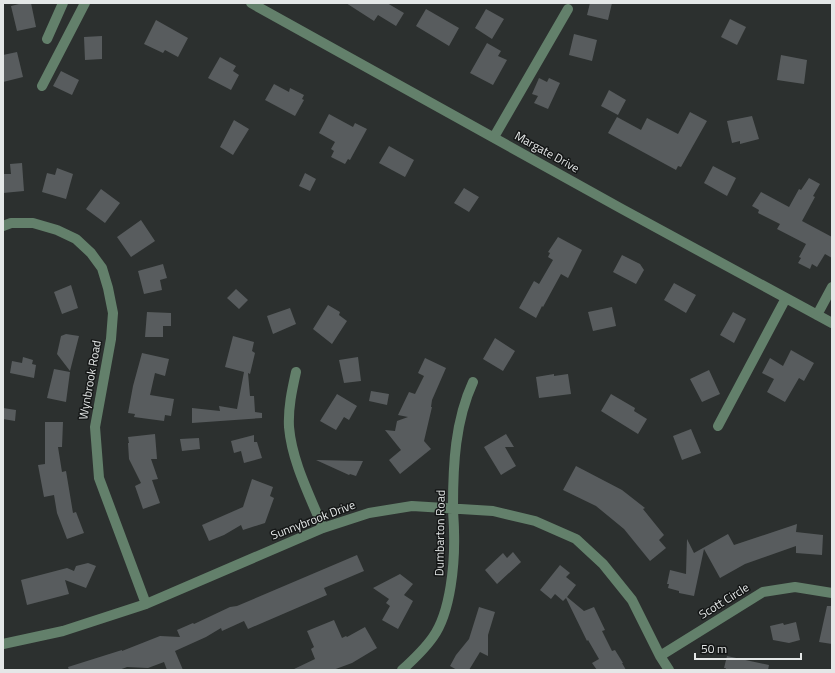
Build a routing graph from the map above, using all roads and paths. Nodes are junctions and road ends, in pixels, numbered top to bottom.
1 (63, 3) edge
2 (85, 3) edge
3 (258, 5) edge
4 (568, 9) dead end
5 (47, 39) dead end
6 (42, 86) dead end
7 (494, 137) junction
8 (3, 226) edge
9 (832, 287) edge
10 (786, 298) junction
11 (817, 315) junction
12 (832, 323) edge
13 (296, 372) dead end
14 (473, 382) dead end
15 (718, 426) dead end
16 (453, 508) junction
17 (323, 528) junction
18 (832, 592) edge
19 (146, 604) junction
20 (3, 644) edge
21 (660, 656) junction
22 (402, 670) edge
23 (669, 670) edge

1 - 5 street
2 - 6 street
3 - 7 street, Margate Drive
4 - 7 street
7 - 10 street, Margate Drive
8 - 19 street, Wynbrook Road
9 - 11 street
10 - 11 street, Margate Drive
10 - 15 street
11 - 12 street, Margate Drive
13 - 17 street
14 - 16 street, Dumbarton Road
16 - 17 street, Sunnybrook Drive
16 - 21 street, Sunnybrook Drive
16 - 22 street, Dumbarton Road
17 - 19 street, Sunnybrook Drive
18 - 21 street, Scott Circle
19 - 20 street, Sunnybrook Drive
21 - 23 street, Sunnybrook Drive

